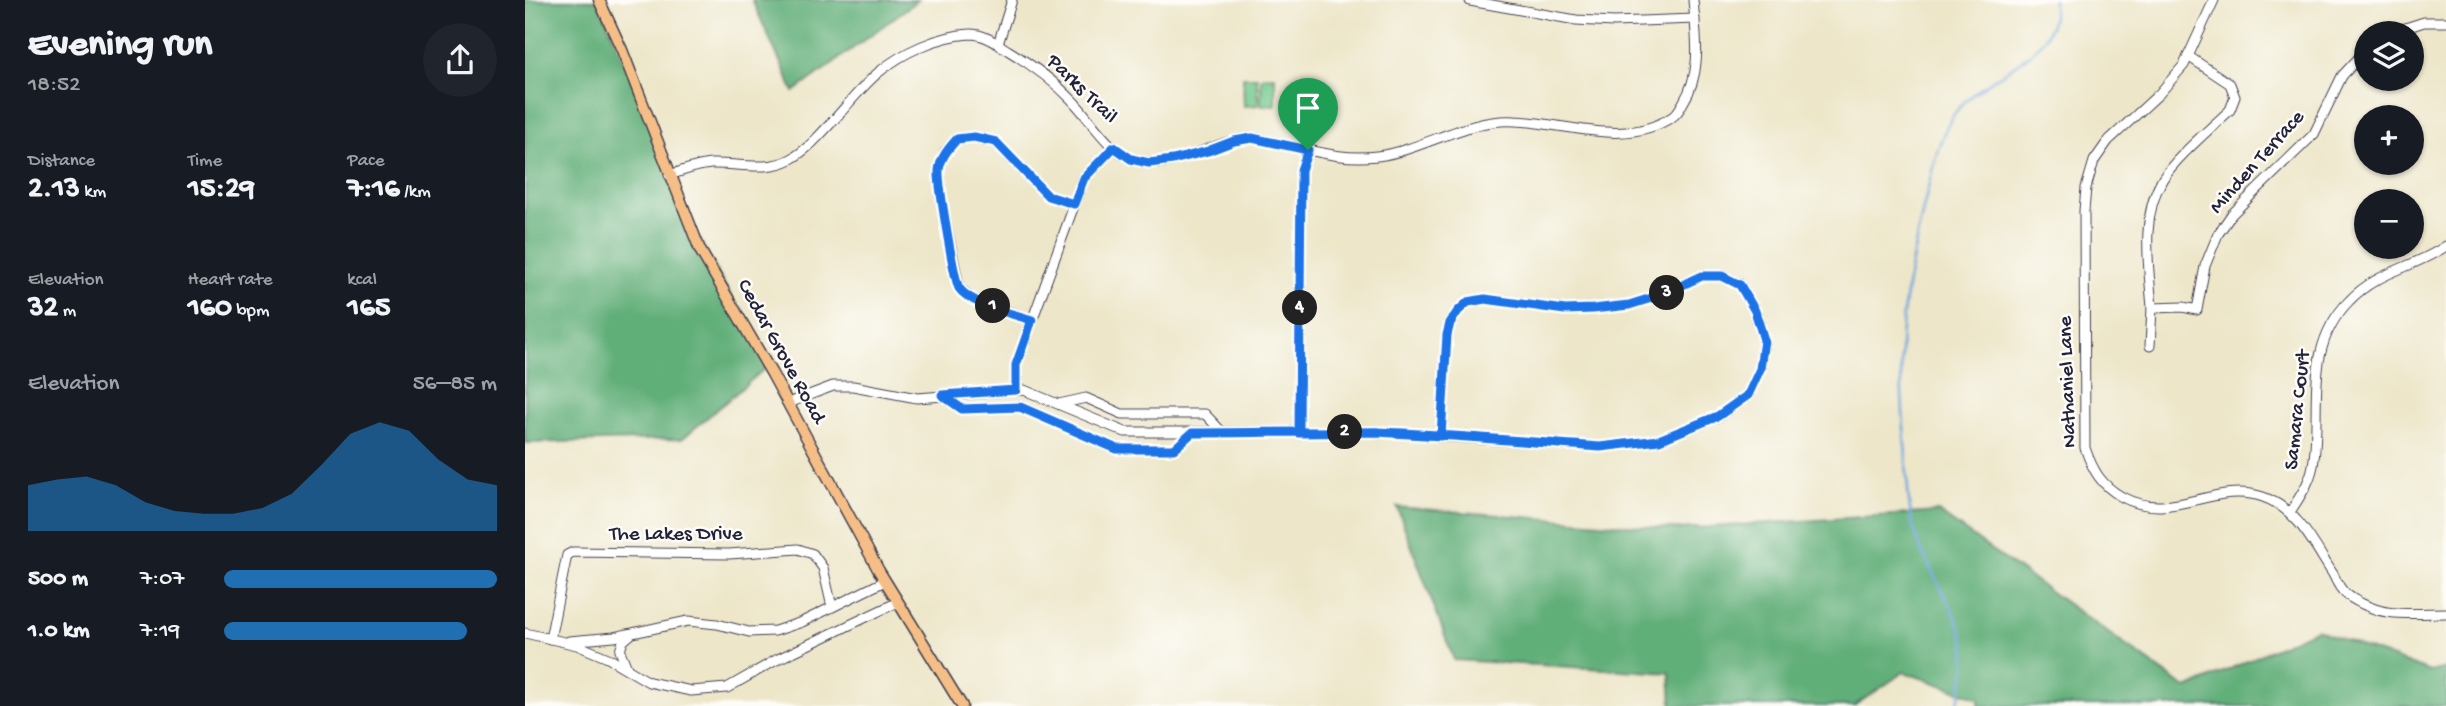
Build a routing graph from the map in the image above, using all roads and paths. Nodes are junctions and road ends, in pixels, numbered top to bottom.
1 (599, 0) edge
2 (1012, 0) edge
3 (1693, 0) edge
4 (2214, 0) edge
5 (1469, 1) edge
6 (1695, 19) junction
7 (2424, 22) edge
8 (2446, 22) edge
9 (998, 44) junction
10 (2188, 56) junction
11 (2354, 64) edge
12 (1114, 147) junction
13 (1308, 150) junction
14 (670, 175) junction
15 (1074, 204) junction
16 (2446, 246) edge
17 (2152, 308) junction
18 (1032, 320) junction
19 (2150, 346) dead end
20 (1016, 390) junction
21 (942, 395) junction
22 (788, 403) junction
23 (1057, 405) junction
24 (1192, 433) junction
25 (1223, 433) junction
26 (1299, 433) junction
27 (1441, 436) junction
28 (2290, 512) junction
29 (885, 581) junction
30 (898, 602) junction
31 (832, 607) junction
32 (2446, 613) edge
33 (635, 632) junction
34 (525, 633) edge
35 (550, 639) junction
36 (562, 642) junction
37 (628, 670) junction
38 (962, 706) edge

1 - 14 main road, Cedar Grove Road
2 - 9 street
3 - 6 street, Parks Trail
4 - 10 street, Nathaniel Lane
5 - 6 street
6 - 13 street, Parks Trail
7 - 8 street
9 - 12 street, Parks Trail
9 - 14 street, Parks Trail
10 - 17 street
10 - 28 street, Nathaniel Lane
11 - 17 street, Minden Terrace
12 - 13 street, Parks Trail
12 - 15 street
13 - 26 street
14 - 22 main road, Cedar Grove Road
15 - 18 street
15 - 18 street
16 - 28 street, Samara Court
17 - 19 street
18 - 20 street
20 - 21 street
20 - 23 street
21 - 22 street
21 - 24 street
22 - 29 main road, Cedar Grove Road
23 - 24 street
23 - 25 street
24 - 25 street
25 - 26 street
26 - 27 street
27 - 27 street
28 - 32 street, Nathaniel Lane
29 - 30 main road, Cedar Grove Road
29 - 31 street
30 - 37 street
30 - 38 main road, Cedar Grove Road
31 - 33 street
31 - 35 street, The Lakes Drive
33 - 36 street
33 - 37 street
34 - 35 street
35 - 36 street
36 - 37 street

